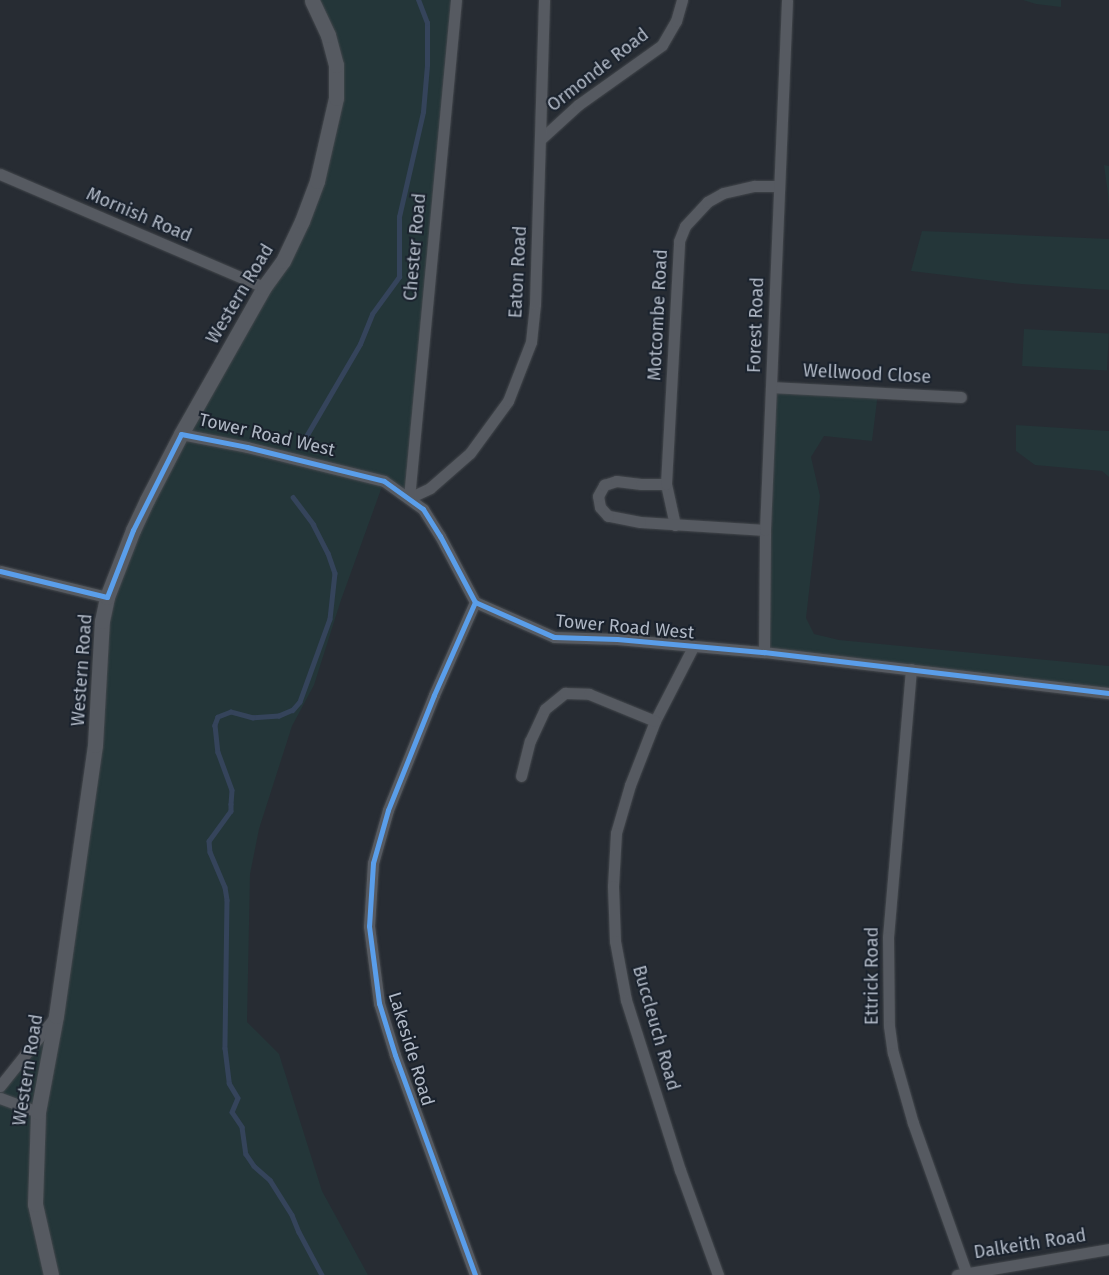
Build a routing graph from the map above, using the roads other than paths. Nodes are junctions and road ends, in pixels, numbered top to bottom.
1 (312, 0) edge
2 (544, 0) edge
3 (682, 0) edge
4 (787, 0) edge
5 (454, 3) edge
6 (542, 138) junction
7 (0, 174) edge
8 (779, 186) junction
9 (264, 287) junction
10 (771, 387) junction
11 (961, 397) dead end
12 (181, 434) junction
13 (666, 484) junction
14 (409, 498) junction
15 (675, 525) junction
16 (765, 530) junction
17 (0, 571) edge
18 (106, 597) junction
19 (475, 602) junction
20 (693, 647) junction
21 (764, 652) junction
22 (911, 669) junction
23 (1109, 693) edge
24 (655, 721) junction
25 (521, 776) dead end
26 (56, 1016) junction
27 (0, 1086) edge
28 (0, 1098) edge
29 (38, 1112) junction
30 (1109, 1249) edge
31 (961, 1274) edge
32 (51, 1275) edge
33 (475, 1275) edge
34 (718, 1275) edge

1 - 9 street, Western Road
2 - 6 street, Eaton Road
3 - 6 street, Ormonde Road
4 - 8 street, Forest Road
5 - 14 street, Chester Road
6 - 14 street, Eaton Road
7 - 9 street, Mornish Road
8 - 10 street, Forest Road
8 - 13 street, Motcombe Road
9 - 12 street, Western Road
10 - 11 street, Wellwood Close
10 - 16 street, Forest Road
12 - 14 street, Tower Road West
12 - 18 street, Western Road
13 - 15 street, Motcombe Road
13 - 15 street
14 - 19 street, Tower Road West
15 - 16 street
16 - 21 street, Forest Road
17 - 18 street
18 - 26 street, Western Road
19 - 20 street, Tower Road West
19 - 33 street, Lakeside Road
20 - 21 street, Tower Road West
20 - 24 street, Buccleuch Road
21 - 22 street, Tower Road West
22 - 23 street, Tower Road West
22 - 31 street, Ettrick Road
24 - 25 street
24 - 34 street, Buccleuch Road
26 - 27 street
26 - 29 street, Western Road
28 - 29 street
29 - 32 street, Western Road
30 - 31 street, Dalkeith Road

